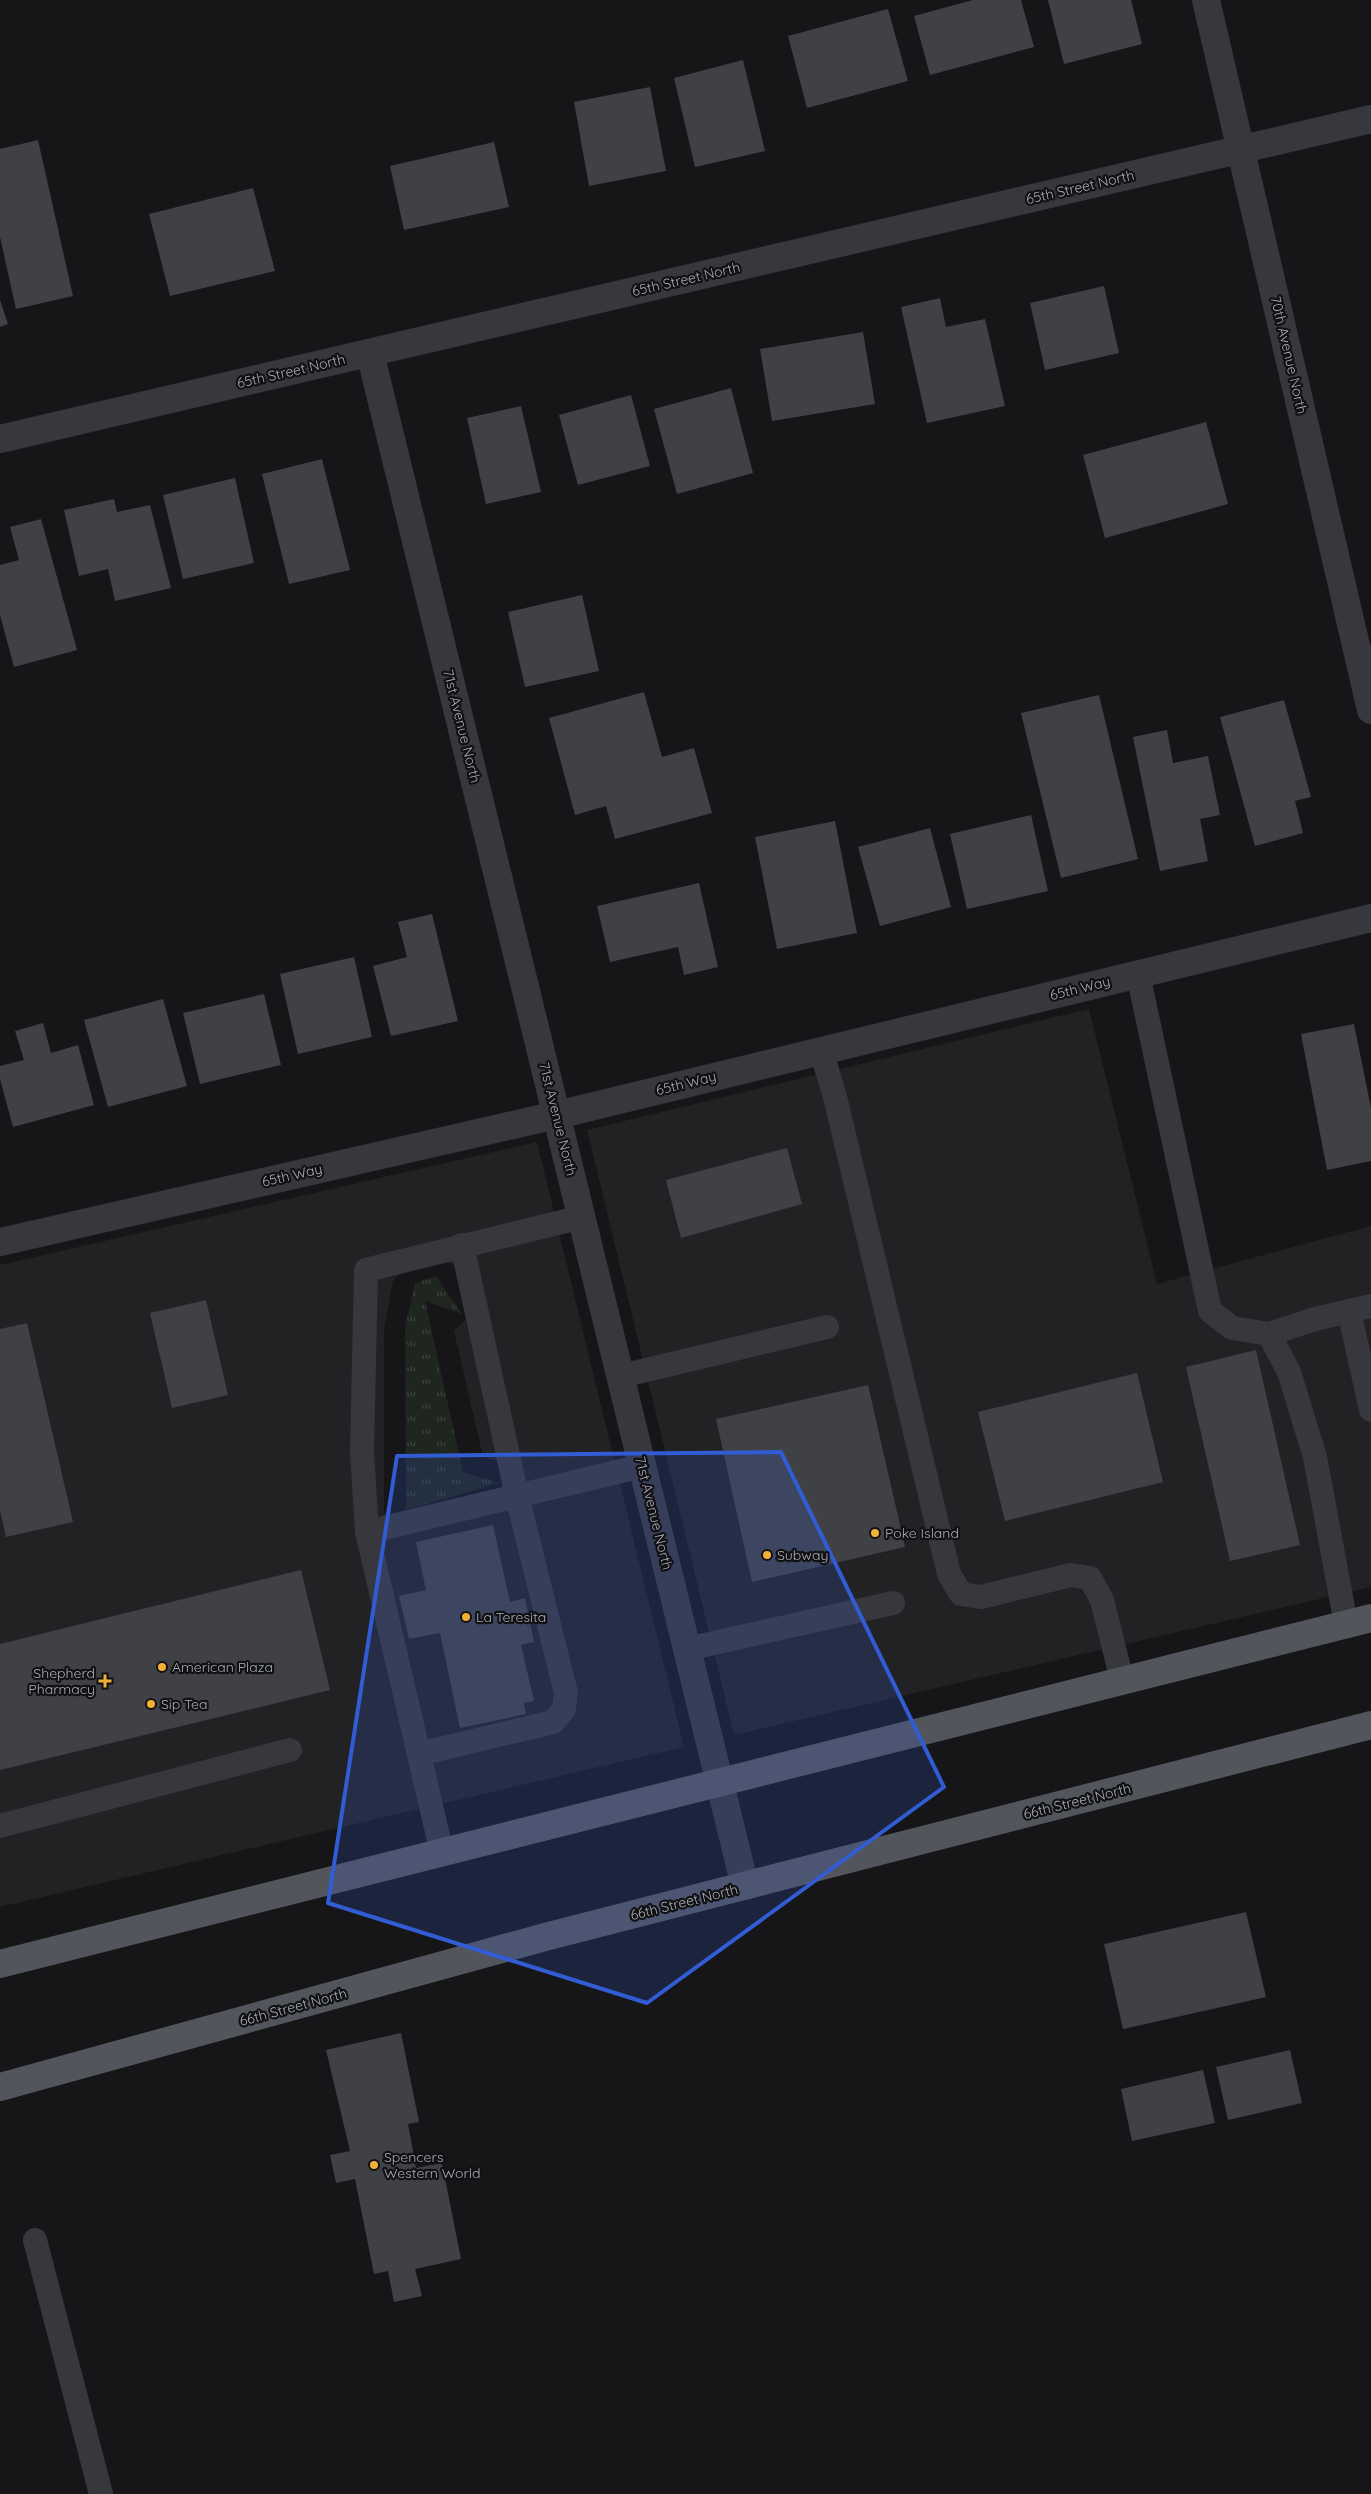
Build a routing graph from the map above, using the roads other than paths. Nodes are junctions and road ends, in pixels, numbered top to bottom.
1 (1206, 0) edge
2 (1371, 119) edge
3 (1241, 149) junction
4 (370, 353) junction
5 (0, 439) edge
6 (1371, 710) edge
7 (1371, 918) edge
8 (1138, 974) junction
9 (820, 1050) junction
10 (558, 1114) junction
11 (582, 1217) junction
12 (0, 1242) edge
13 (462, 1245) junction
14 (1360, 1308) edge
15 (827, 1327) dead end
16 (1269, 1334) junction
17 (621, 1376) junction
18 (1371, 1410) edge
19 (642, 1466) junction
20 (517, 1496) junction
21 (367, 1532) junction
22 (893, 1603) dead end
23 (1359, 1621) edge
24 (687, 1649) junction
25 (1122, 1680) junction
26 (1371, 1725) edge
27 (290, 1750) dead end
28 (419, 1754) junction
29 (719, 1783) junction
30 (0, 1826) edge
31 (442, 1853) junction
32 (745, 1886) junction
33 (0, 1964) edge
34 (0, 2088) edge
35 (36, 2240) dead end
36 (101, 2494) edge

1 - 3 street, 70th Avenue North
2 - 3 street, 65th Street North
3 - 4 street, 65th Street North
3 - 6 street, 70th Avenue North
4 - 5 street, 65th Street North
4 - 10 street, 71st Avenue North
7 - 8 street, 65th Way
8 - 9 street, 65th Way
8 - 16 lane
9 - 10 street, 65th Way
9 - 25 lane
10 - 11 street, 71st Avenue North
10 - 12 street, 65th Way
11 - 13 lane
11 - 17 street, 71st Avenue North
13 - 20 lane
13 - 21 lane
14 - 16 lane
14 - 18 lane
15 - 17 lane
16 - 23 lane
17 - 19 street, 71st Avenue North
19 - 20 lane
19 - 24 street, 71st Avenue North
20 - 21 lane
20 - 28 lane
21 - 28 lane
22 - 24 lane
23 - 25 main road
24 - 29 street, 71st Avenue North
25 - 29 main road
26 - 32 main road, 66th Street North
27 - 30 lane
28 - 31 lane
29 - 31 main road
29 - 32 street, 71st Avenue North
31 - 33 main road
32 - 34 main road, 66th Street North
35 - 36 lane

